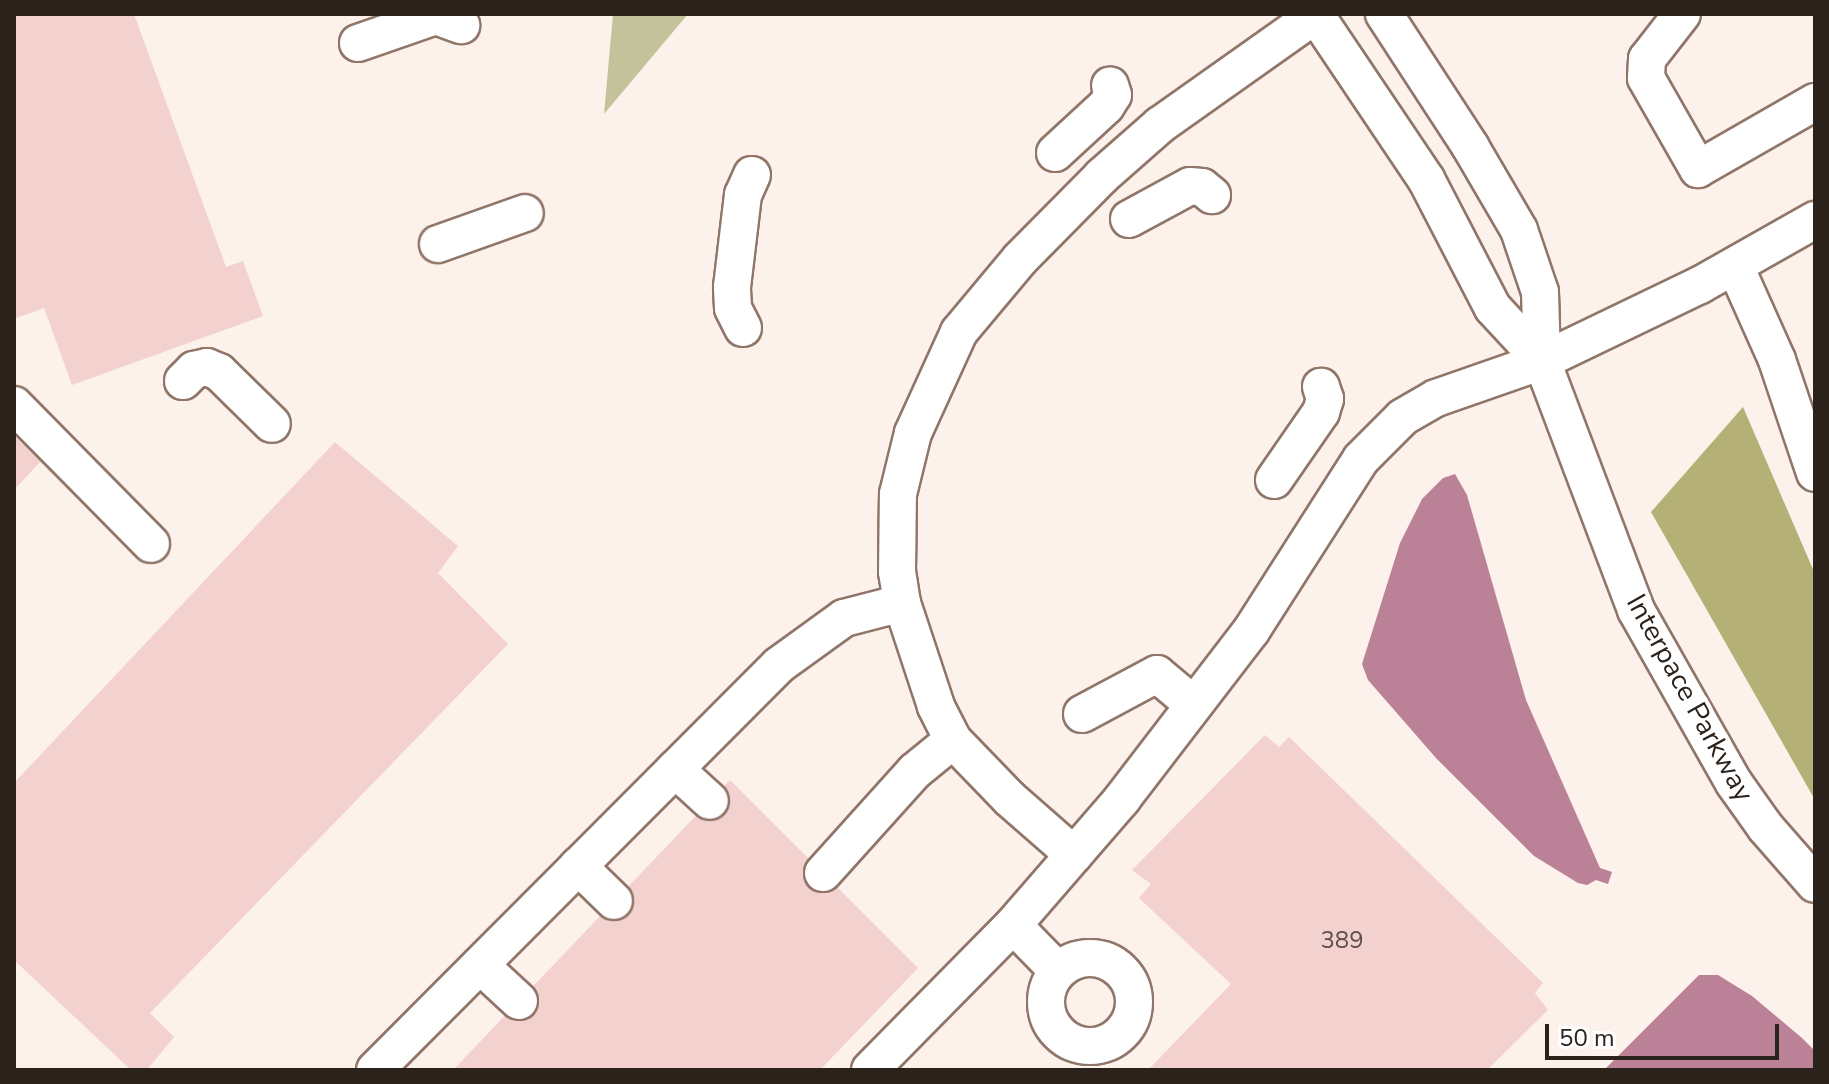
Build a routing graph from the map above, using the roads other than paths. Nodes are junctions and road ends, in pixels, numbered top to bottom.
1 (1316, 14) edge
2 (1384, 14) edge
3 (1682, 14) edge
4 (461, 25) dead end
5 (358, 43) dead end
6 (1110, 85) dead end
7 (1815, 102) edge
8 (1055, 153) dead end
9 (752, 175) dead end
10 (1212, 195) dead end
11 (525, 213) dead end
12 (1129, 219) dead end
13 (1815, 220) edge
14 (438, 244) dead end
15 (1735, 266) junction
16 (743, 328) dead end
17 (1542, 361) junction
18 (183, 381) dead end
19 (1321, 387) dead end
20 (14, 405) edge
21 (272, 424) dead end
22 (1815, 473) edge
23 (1274, 480) dead end
24 (151, 544) dead end
25 (902, 603) junction
26 (1194, 705) junction
27 (1082, 714) dead end
28 (953, 740) junction
29 (675, 769) junction
30 (710, 801) dead end
31 (1074, 855) junction
32 (578, 866) junction
33 (823, 873) dead end
34 (1815, 884) edge
35 (614, 901) dead end
36 (1013, 925) junction
37 (480, 965) junction
38 (1058, 971) dead end
39 (519, 1001) dead end
40 (375, 1070) edge
41 (870, 1070) edge

1 - 17 street, Interpace Parkway
1 - 25 street
2 - 17 street, Interpace Parkway
3 - 7 street
4 - 5 street
6 - 8 street
9 - 16 street
10 - 12 street
11 - 14 street
13 - 15 street
15 - 17 street
15 - 22 street
17 - 26 street
17 - 34 street, Interpace Parkway
18 - 21 street
19 - 23 street
20 - 24 street
25 - 28 street
25 - 29 street
26 - 27 street
26 - 31 street
28 - 31 street
28 - 33 street
29 - 30 street
29 - 32 street
31 - 36 street
32 - 35 street
32 - 37 street
36 - 38 street
36 - 41 street
37 - 39 street
37 - 40 street

